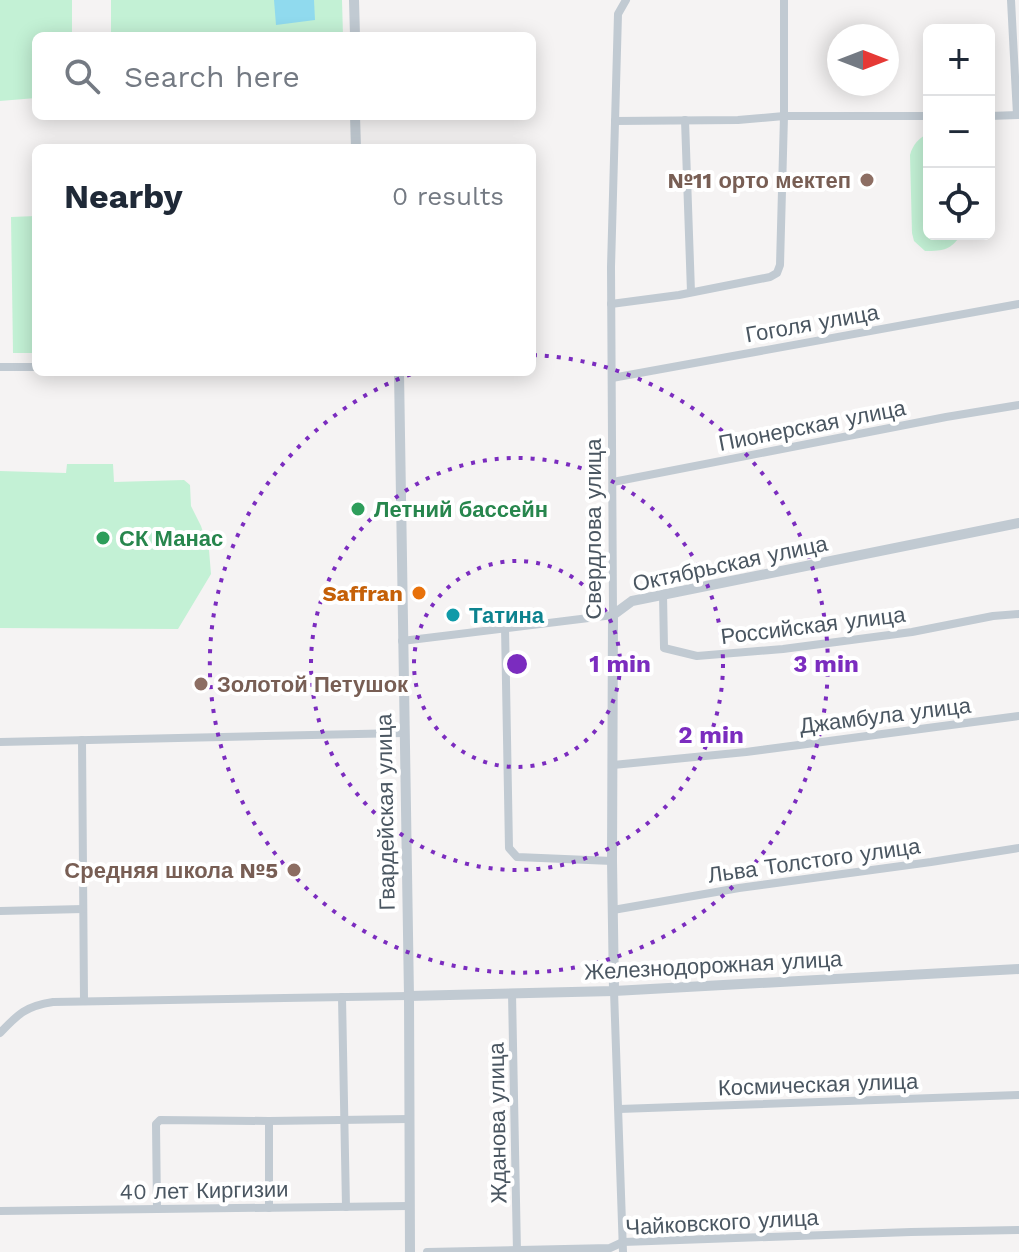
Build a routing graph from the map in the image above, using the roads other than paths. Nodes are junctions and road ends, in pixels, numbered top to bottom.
1 (354, 0) edge
2 (626, 0) edge
3 (784, 0) edge
4 (1011, 0) edge
5 (355, 32) edge
6 (1017, 78) edge
7 (1018, 115) edge
8 (784, 116) junction
9 (923, 116) edge
10 (995, 116) edge
11 (355, 120) edge
12 (685, 120) junction
13 (615, 121) junction
14 (356, 144) edge
15 (691, 292) junction
16 (611, 304) junction
17 (1019, 304) edge
18 (0, 367) edge
19 (32, 367) edge
20 (399, 376) edge
21 (612, 378) junction
22 (1019, 405) edge
23 (613, 482) junction
24 (1019, 523) edge
25 (663, 594) junction
26 (1019, 614) edge
27 (613, 615) junction
28 (505, 627) junction
29 (402, 641) junction
30 (1019, 716) edge
31 (404, 733) junction
32 (82, 740) junction
33 (0, 742) edge
34 (613, 765) junction
35 (1019, 848) edge
36 (612, 861) junction
37 (83, 909) junction
38 (613, 910) junction
39 (0, 911) edge
40 (1019, 969) edge
41 (614, 991) junction
42 (512, 993) junction
43 (409, 996) junction
44 (342, 997) junction
45 (84, 1001) junction
46 (0, 1033) edge
47 (1019, 1095) edge
48 (619, 1109) junction
49 (409, 1119) junction
50 (344, 1120) junction
51 (269, 1121) junction
52 (409, 1206) junction
53 (346, 1207) junction
54 (269, 1208) junction
55 (157, 1209) junction
56 (0, 1211) edge
57 (1019, 1230) edge
58 (623, 1247) edge
59 (517, 1251) edge
60 (410, 1252) edge
61 (427, 1252) edge

1 - 5 street
2 - 13 street, Свердлова улица
3 - 8 street
4 - 6 street
6 - 7 street
7 - 10 street
8 - 9 street
8 - 12 street
8 - 15 street
11 - 14 street
12 - 13 street
12 - 15 street
13 - 16 street, Свердлова улица
15 - 16 street
16 - 21 street, Свердлова улица
17 - 21 street, Гоголя улица
18 - 19 street
20 - 29 street, Гвардейская улица
21 - 23 street, Свердлова улица
22 - 23 street, Пионерская улица
23 - 27 street, Свердлова улица
24 - 25 street, Октябрьская улица
25 - 26 street, Российская улица
25 - 27 street, Октябрьская улица
27 - 28 street, Октябрьская улица
27 - 34 street, Свердлова улица
28 - 29 street, Октябрьская улица
28 - 36 street
29 - 31 street, Гвардейская улица
30 - 34 street, Джамбула улица
31 - 32 street
31 - 43 street, Гвардейская улица
32 - 33 street
32 - 37 street
34 - 36 street, Свердлова улица
35 - 38 street, Льва Толстого улица
36 - 38 street, Свердлова улица
37 - 39 street
37 - 45 street
38 - 41 street, Свердлова улица
40 - 41 street, Железнодорожная улица
41 - 42 street, Железнодорожная улица
41 - 48 street, Свердлова улица
42 - 43 street, Железнодорожная улица
42 - 59 street, Жданова улица
43 - 44 street
43 - 49 street, Гвардейская улица
44 - 45 street
44 - 50 street
45 - 46 street
47 - 48 street, Космическая улица
48 - 58 street, Свердлова улица
49 - 50 street
49 - 52 street, Гвардейская улица
50 - 51 street
50 - 53 street
51 - 54 street
51 - 55 street
52 - 53 street, 40 лет Киргизии
52 - 60 street, Гвардейская улица
53 - 54 street, 40 лет Киргизии
54 - 55 street, 40 лет Киргизии
55 - 56 street, 40 лет Киргизии
57 - 58 street, Чайковского улица
58 - 59 street, Чайковского улица
59 - 61 street, Чайковского улица

